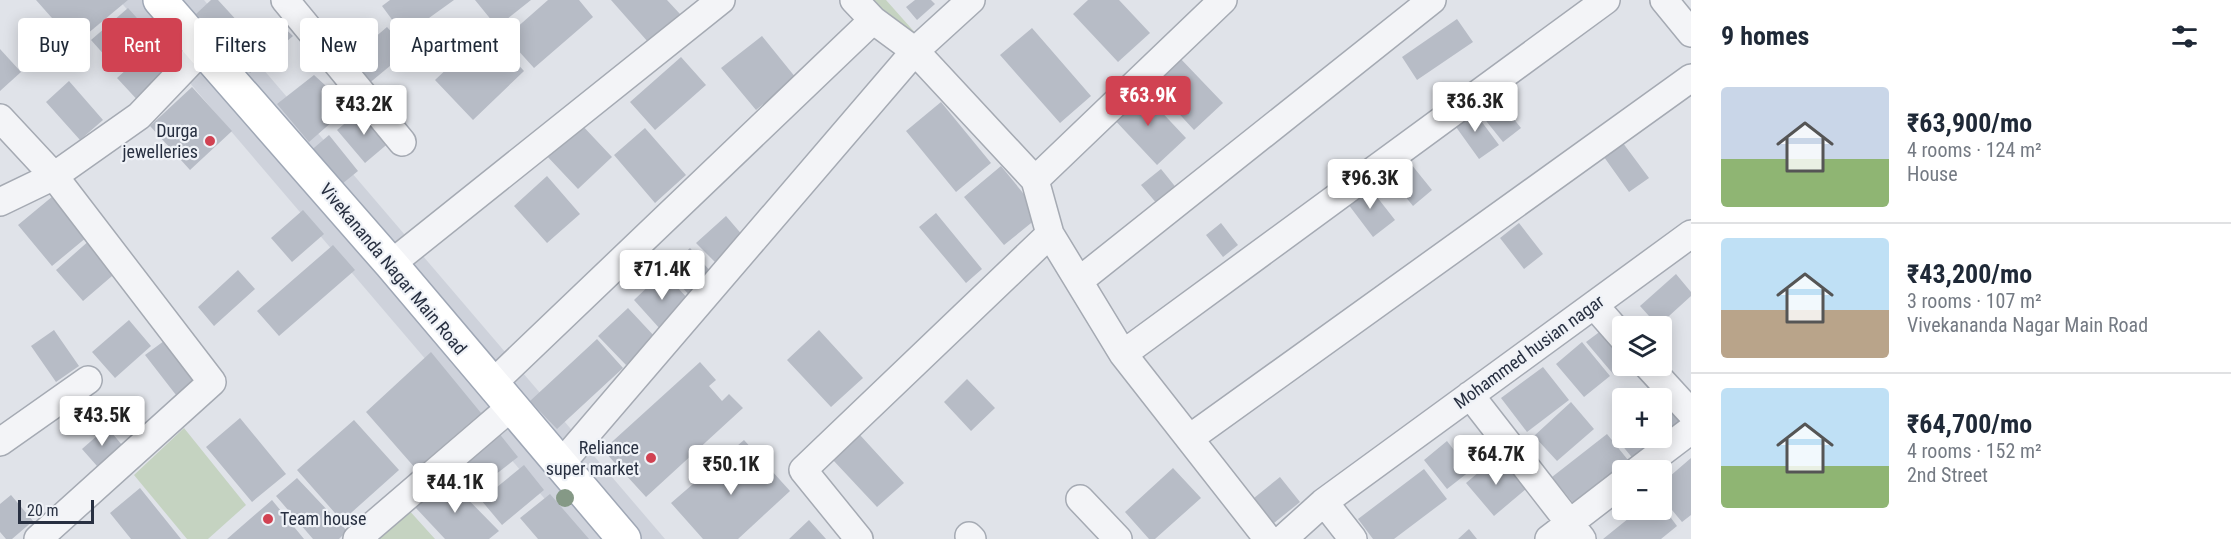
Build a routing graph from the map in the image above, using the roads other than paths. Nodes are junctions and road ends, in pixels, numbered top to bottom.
1 (160, 0) edge
2 (285, 0) edge
3 (722, 0) edge
4 (854, 0) edge
5 (970, 0) edge
6 (1223, 0) edge
7 (1432, 0) edge
8 (1606, 0) edge
9 (1664, 0) edge
10 (873, 20) junction
11 (1691, 33) edge
12 (194, 40) edge
13 (915, 51) junction
14 (194, 59) edge
15 (222, 72) edge
16 (1691, 78) edge
17 (0, 118) edge
18 (402, 142) dead end
19 (54, 176) junction
20 (1035, 180) junction
21 (0, 202) edge
22 (1050, 234) junction
23 (1691, 234) edge
24 (390, 264) junction
25 (1079, 281) junction
26 (1594, 305) junction
27 (1612, 325) edge
28 (1123, 354) junction
29 (1657, 376) edge
30 (88, 380) dead end
31 (1470, 395) junction
32 (501, 396) junction
33 (1691, 413) edge
34 (1691, 430) edge
35 (1190, 438) junction
36 (0, 442) edge
37 (1651, 460) edge
38 (560, 465) junction
39 (1612, 492) edge
40 (1080, 499) dead end
41 (1324, 502) junction
42 (1567, 534) edge
43 (619, 537) edge
44 (38, 539) edge
45 (357, 539) edge
46 (859, 539) edge
47 (1118, 539) edge
48 (1268, 539) edge
49 (1283, 539) edge
50 (1353, 539) edge

1 - 12 main road, Vivekananda Nagar Main Road
2 - 18 street
3 - 24 street
4 - 10 street
5 - 13 street
6 - 20 street
7 - 25 street
8 - 28 street
9 - 11 street
10 - 13 street
10 - 32 street
13 - 20 street
13 - 38 street
14 - 19 street
15 - 24 main road, Vivekananda Nagar Main Road
16 - 35 street
17 - 19 street
19 - 21 street
19 - 44 street
20 - 22 street
22 - 25 street
22 - 46 street
23 - 26 street, Mohammed husian nagar
24 - 32 main road, Vivekananda Nagar Main Road
25 - 28 street
26 - 27 street
26 - 31 street, Mohammed husian nagar
28 - 35 street
29 - 33 street
30 - 36 street
31 - 41 street, Mohammed husian nagar
31 - 42 street
32 - 38 main road, Vivekananda Nagar Main Road
32 - 45 street
34 - 37 street
35 - 48 street
38 - 43 main road, Vivekananda Nagar Main Road
39 - 42 street
40 - 47 street
41 - 49 street, Mohammed husian nagar
41 - 50 street

